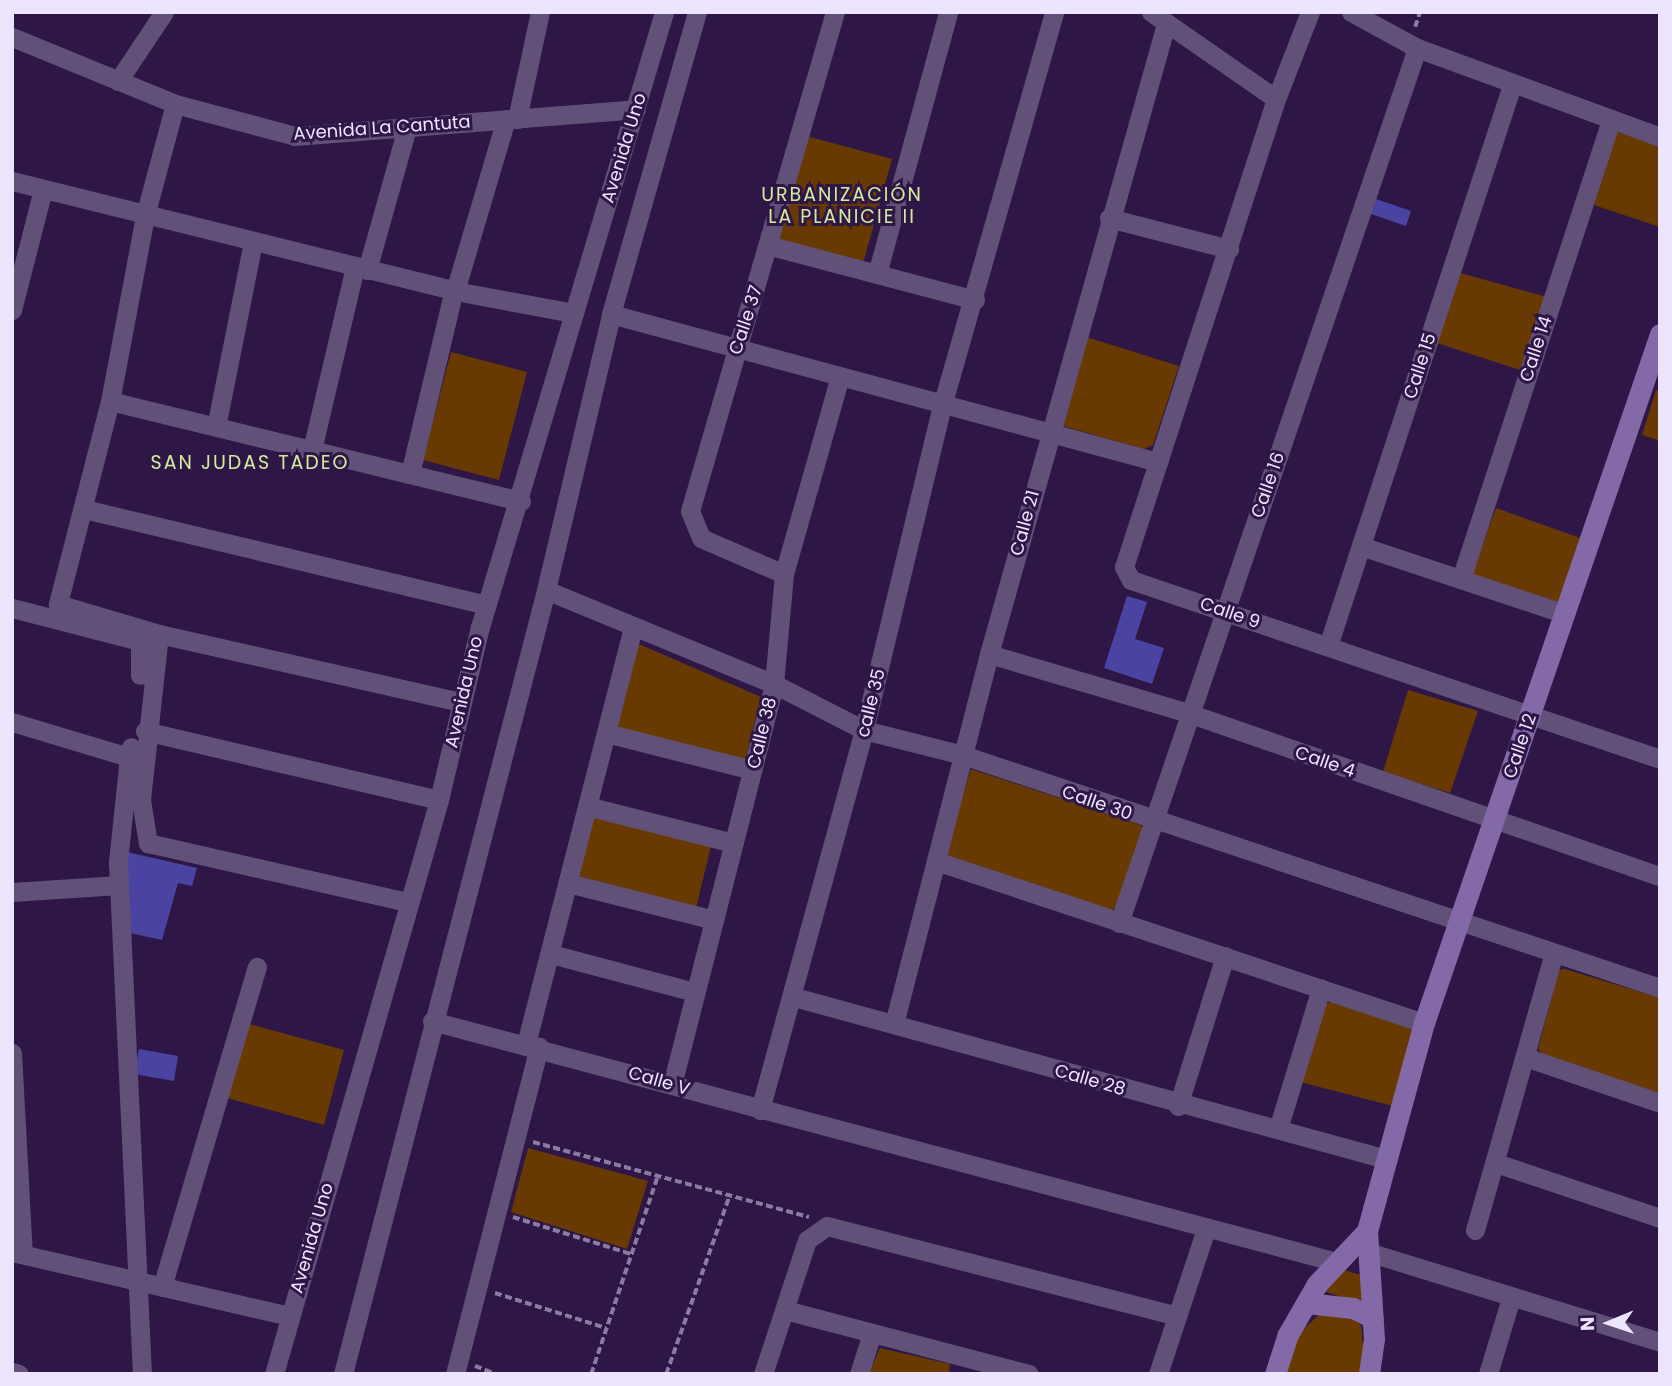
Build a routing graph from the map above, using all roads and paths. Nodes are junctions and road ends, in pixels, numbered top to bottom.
1 (164, 12) edge
2 (540, 12) edge
3 (664, 12) edge
4 (697, 12) edge
5 (835, 12) edge
6 (948, 12) edge
7 (1054, 12) edge
8 (1310, 12) edge
9 (1351, 12) edge
10 (1158, 18) edge
11 (12, 37) edge
12 (1418, 48) junction
13 (118, 81) junction
14 (1512, 85) junction
15 (1276, 99) junction
16 (175, 104) junction
17 (636, 109) junction
18 (511, 119) junction
19 (1611, 119) junction
20 (407, 128) junction
21 (1660, 136) edge
22 (12, 181) edge
23 (43, 189) junction
24 (145, 216) junction
25 (1109, 218) junction
26 (253, 242) junction
27 (771, 246) junction
28 (1229, 249) junction
29 (361, 269) junction
30 (877, 274) junction
31 (454, 297) junction
32 (975, 300) junction
33 (13, 303) edge
34 (574, 313) junction
35 (611, 314) junction
36 (1660, 334) edge
37 (735, 350) junction
38 (839, 380) junction
39 (110, 401) junction
40 (942, 407) junction
41 (216, 427) junction
42 (1050, 430) junction
43 (312, 450) junction
44 (1158, 462) junction
45 (410, 474) junction
46 (521, 502) junction
47 (84, 509) junction
48 (1361, 546) junction
49 (784, 574) junction
50 (1461, 579) junction
51 (546, 590) junction
52 (486, 605) junction
53 (12, 608) edge
54 (1225, 611) junction
55 (1565, 614) junction
56 (633, 626) junction
57 (159, 634) junction
58 (1328, 646) junction
59 (989, 654) junction
60 (774, 684) junction
61 (461, 702) junction
62 (1191, 714) junction
63 (1531, 716) junction
64 (12, 722) edge
65 (864, 730) junction
66 (145, 731) junction
67 (606, 733) junction
68 (963, 755) junction
69 (129, 757) junction
70 (1660, 759) edge
71 (752, 771) junction
72 (132, 799) junction
73 (439, 800) junction
74 (587, 806) junction
75 (1494, 822) junction
76 (1155, 823) junction
77 (733, 843) junction
78 (936, 860) junction
79 (1660, 876) edge
80 (568, 883) junction
81 (119, 885) junction
82 (12, 892) edge
83 (408, 902) junction
84 (714, 920) junction
85 (1119, 923) junction
86 (1459, 923) junction
87 (1554, 953) junction
88 (551, 954) junction
89 (1225, 956) junction
90 (257, 967) dead end
91 (1321, 988) junction
92 (1660, 988) edge
93 (695, 992) junction
94 (794, 998) junction
95 (432, 1021) junction
96 (1424, 1023) junction
97 (894, 1024) junction
98 (532, 1046) junction
99 (12, 1053) edge
100 (1525, 1057) junction
101 (672, 1085) junction
102 (1660, 1103) edge
103 (1178, 1106) junction
104 (760, 1110) junction
105 (1278, 1129) junction
106 (515, 1138) junction
107 (15, 1143) edge
108 (1386, 1159) junction
109 (1496, 1163) junction
110 (658, 1175) junction
111 (730, 1194) junction
112 (496, 1211) junction
113 (1660, 1218) edge
114 (827, 1226) junction
115 (1206, 1229) junction
116 (1475, 1230) dead end
117 (1368, 1242) junction
118 (18, 1253) edge
119 (631, 1254) junction
120 (1333, 1261) junction
121 (140, 1282) junction
122 (162, 1287) junction
123 (477, 1287) junction
124 (1511, 1298) junction
125 (1306, 1303) junction
126 (785, 1310) junction
127 (290, 1316) junction
128 (1177, 1316) junction
129 (1373, 1318) junction
130 (606, 1328) junction
131 (873, 1333) junction
132 (1660, 1342) edge
133 (960, 1365) edge
134 (12, 1372) edge
135 (19, 1374) edge
136 (142, 1374) edge
137 (274, 1374) edge
138 (343, 1374) edge
139 (455, 1374) edge
140 (591, 1374) edge
141 (666, 1374) edge
142 (763, 1374) edge
143 (859, 1374) edge
144 (1029, 1374) edge
145 (1158, 1374) edge
146 (1275, 1374) edge
147 (1369, 1374) edge
148 (1488, 1374) edge

1 - 13 street
2 - 18 street
3 - 17 street, Avenida Uno
4 - 35 street, Avenida Uno
5 - 27 street, Calle 37
6 - 30 street
7 - 32 street, calle 35
8 - 15 street, Calle 9
9 - 12 street
10 - 15 street
10 - 25 street, Calle 21
11 - 13 street, Avenida La Cantuta
12 - 14 street
12 - 54 street, Calle 16
13 - 16 street, Avenida La Cantuta
14 - 19 street
14 - 48 street, Calle 15
15 - 28 street, Calle 9
16 - 20 street, Avenida La Cantuta
16 - 24 street
17 - 18 street, Avenida La Cantuta
17 - 34 street, Avenida Uno
18 - 20 street, Avenida La Cantuta
18 - 31 street
19 - 21 street
19 - 50 street, Calle 14
20 - 29 street
22 - 23 street
23 - 24 street
23 - 33 street
24 - 26 street
24 - 39 street
25 - 28 street
25 - 42 street, Calle 21
26 - 29 street
26 - 41 street
27 - 30 street
27 - 37 street, Calle 37
28 - 44 street, Calle 9
29 - 31 street
29 - 43 street
30 - 32 street
31 - 34 street
31 - 45 street
32 - 40 street, calle 35
34 - 46 street, Avenida Uno
35 - 37 street
35 - 51 street, Avenida Uno
36 - 55 street, Calle 12
37 - 38 street
37 - 49 street, Calle 37
38 - 40 street
38 - 49 street, Calle 38
39 - 41 street
39 - 47 street
40 - 42 street
40 - 65 street, calle 35
41 - 43 street
42 - 44 street
42 - 59 street, Calle 21
43 - 45 street
44 - 54 street, Calle 9
45 - 46 street
46 - 52 street, Avenida Uno
47 - 52 street
47 - 57 street
48 - 50 street
48 - 58 street, Calle 15
49 - 60 street, Calle 38
50 - 55 street
51 - 56 street, Calle 30
51 - 95 street, Avenida Uno
52 - 61 street, Avenida Uno
53 - 69 street
54 - 58 street, Calle 9
54 - 62 street, Calle 16
55 - 63 street, Calle 12
56 - 60 street, Calle 30
56 - 67 street
57 - 61 street
57 - 66 street
58 - 63 street, Calle 9
59 - 62 street, Calle 4
59 - 68 street, Calle 21
60 - 65 street, Calle 30
60 - 71 street, Calle 38
61 - 73 street, Avenida Uno
62 - 75 street, Calle 4
62 - 76 street, Calle 16
63 - 70 street, Calle 9
63 - 75 street, Calle 12
64 - 69 street
65 - 68 street, Calle 30
65 - 94 street, calle 35
66 - 72 street
66 - 73 street
67 - 71 street
67 - 74 street
68 - 76 street, Calle 30
68 - 78 street, Calle 21
69 - 72 street
71 - 77 street, Calle 38
72 - 81 street
72 - 83 street
73 - 83 street, Avenida Uno
74 - 77 street
74 - 80 street
75 - 79 street, Calle 4
75 - 86 street, Calle 12
76 - 85 street, Calle 16
76 - 86 street, Calle 30
77 - 84 street, Calle 38
78 - 85 street
78 - 97 street, Calle 21
80 - 84 street
80 - 88 street
81 - 82 street
81 - 121 street
83 - 127 street, Avenida Uno
84 - 93 street, Calle 38
85 - 89 street
86 - 87 street, Calle 30
86 - 96 street, Calle 12
87 - 92 street, Calle 30
87 - 100 street
88 - 93 street
88 - 98 street
89 - 91 street
89 - 103 street
90 - 122 street
91 - 96 street
91 - 105 street
93 - 101 street, Calle 38
94 - 97 street, Calle 28
94 - 104 street
95 - 98 street, Calle V
95 - 138 street, Avenida Uno
96 - 108 street, Calle 12
97 - 103 street, Calle 28
98 - 101 street, Calle V
98 - 106 street
99 - 107 street
100 - 102 street
100 - 109 street
101 - 104 street, Calle V
103 - 105 street, Calle 28
104 - 115 street, Calle V
105 - 108 street, Calle 28
106 - 110 path
106 - 112 street
107 - 118 street
108 - 117 street, Calle 12
109 - 113 street
109 - 116 street
110 - 111 path
110 - 119 path
111 - 114 path
111 - 141 path
112 - 119 path
112 - 123 street
114 - 126 street
114 - 128 street
115 - 120 street, Calle V
115 - 128 street
117 - 120 street
117 - 124 street
117 - 129 street
118 - 121 street
119 - 130 path
120 - 125 street
121 - 122 street
121 - 136 street
122 - 127 street
123 - 130 path
123 - 139 street
124 - 132 street
124 - 148 street
125 - 129 street
125 - 146 street
126 - 131 street
126 - 142 street
127 - 137 street, Avenida Uno
128 - 145 street
129 - 147 street
130 - 140 path
131 - 133 street
131 - 143 street
133 - 144 street
134 - 135 street

